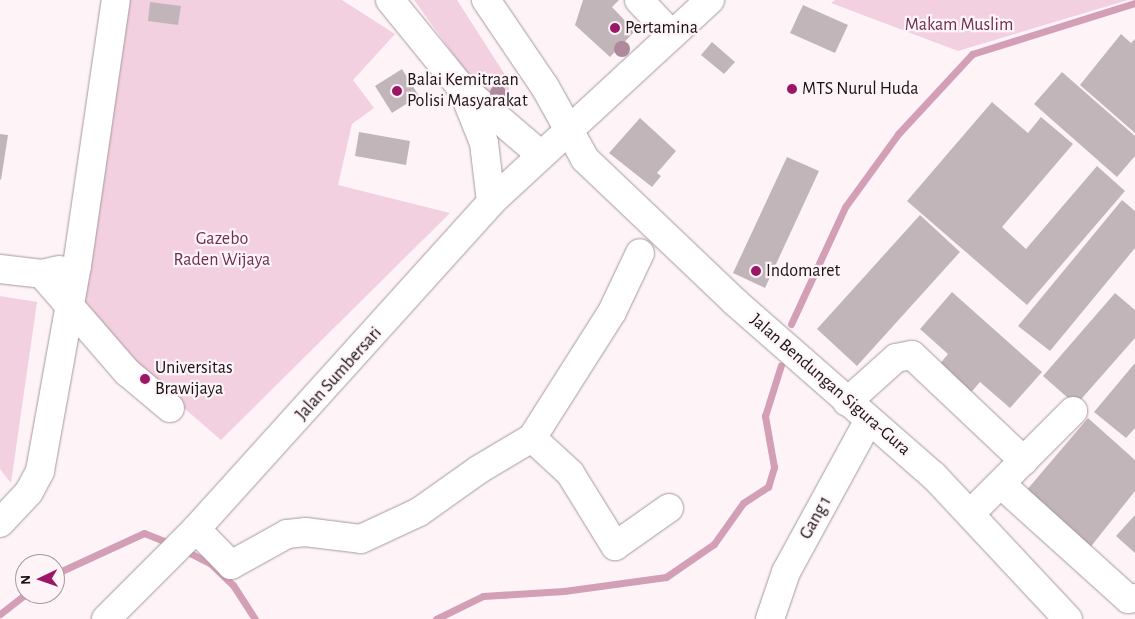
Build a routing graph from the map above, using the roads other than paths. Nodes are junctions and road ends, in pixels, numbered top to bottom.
1 (116, 0) edge
2 (390, 0) edge
3 (486, 0) edge
4 (639, 0) edge
5 (710, 0) edge
6 (672, 35) junction
7 (459, 85) junction
8 (570, 128) junction
9 (541, 155) junction
10 (585, 159) junction
11 (491, 202) junction
12 (640, 253) dead end
13 (77, 266) junction
14 (0, 269) edge
15 (42, 274) junction
16 (69, 308) junction
17 (847, 402) junction
18 (170, 408) dead end
19 (1073, 411) dead end
20 (869, 420) junction
21 (532, 438) junction
22 (1024, 461) junction
23 (1002, 485) junction
24 (669, 508) dead end
25 (972, 512) junction
26 (2, 516) edge
27 (192, 533) junction
28 (1135, 598) edge
29 (106, 619) edge
30 (770, 619) edge
31 (1068, 619) edge

1 - 13 main road
2 - 7 main road
3 - 8 main road
4 - 6 main road
5 - 6 main road, Jalan Sumbersari
6 - 8 main road, Jalan Sumbersari
7 - 9 main road
7 - 11 main road
8 - 9 main road, Jalan Sumbersari
8 - 10 main road
9 - 10 main road
9 - 11 main road, Jalan Sumbersari
10 - 17 main road, Jalan Bendungan Sigura-Gura
11 - 27 main road, Jalan Sumbersari
12 - 21 main road
13 - 15 main road
13 - 16 main road
14 - 15 main road
15 - 16 main road
16 - 18 main road
16 - 26 main road
17 - 20 main road, Jalan Bendungan Sigura-Gura
17 - 22 main road
19 - 22 main road
20 - 25 main road, Jalan Bendungan Sigura-Gura
20 - 30 main road, Gang 1
21 - 24 main road
21 - 27 main road
22 - 23 main road
23 - 25 main road
23 - 28 main road
25 - 31 main road, Jalan Bendungan Sigura-Gura
27 - 29 main road, Jalan Sumbersari

